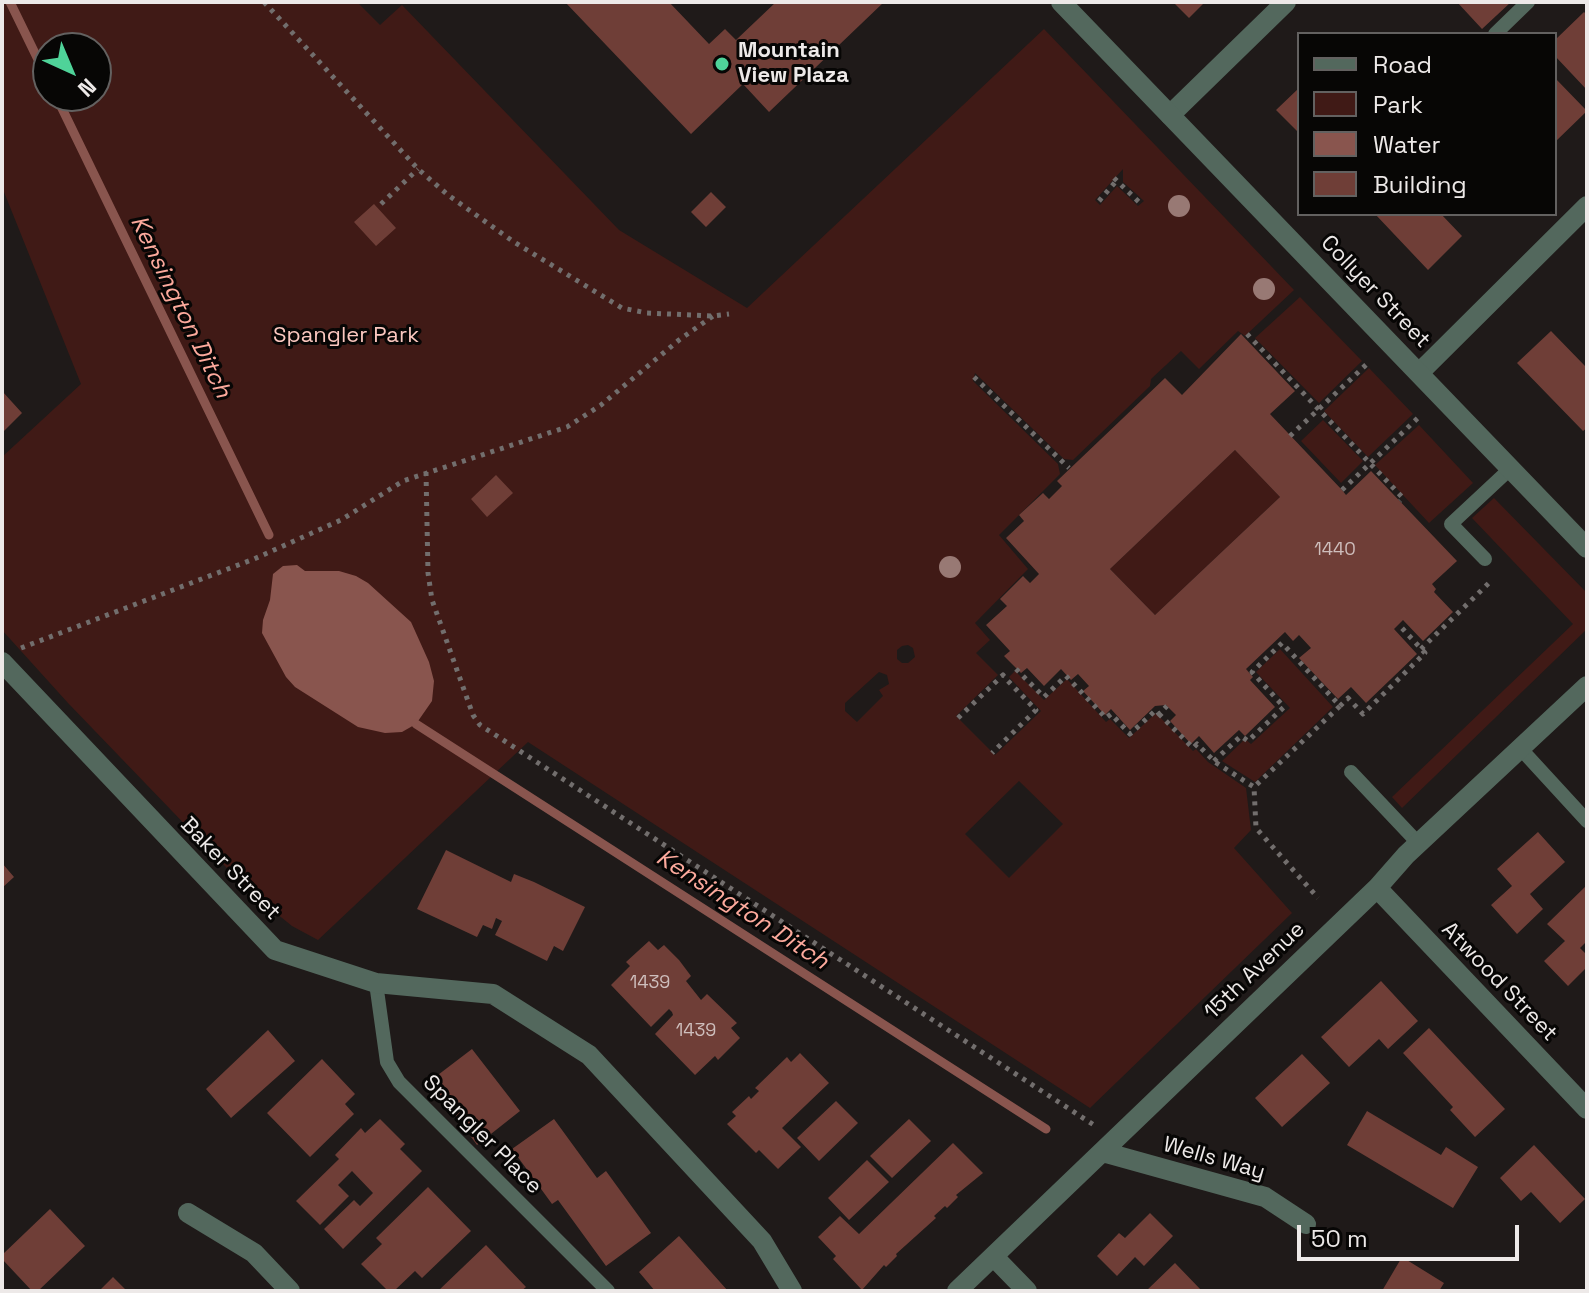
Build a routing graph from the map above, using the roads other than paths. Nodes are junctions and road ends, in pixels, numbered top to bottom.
1 (1061, 2) edge
2 (1286, 2) edge
3 (1528, 2) edge
4 (1497, 32) edge
5 (1170, 115) junction
6 (1587, 206) edge
7 (1420, 372) junction
8 (1511, 468) junction
9 (1587, 548) edge
10 (1485, 559) dead end
11 (8, 656) edge
12 (1587, 686) edge
13 (1520, 748) junction
14 (1351, 772) dead end
15 (1587, 821) edge
16 (1419, 844) junction
17 (1377, 888) junction
18 (376, 983) junction
19 (1587, 1109) edge
20 (1109, 1146) junction
21 (188, 1213) dead end
22 (1306, 1224) dead end
23 (994, 1257) junction
24 (290, 1291) edge
25 (608, 1291) edge
26 (792, 1291) edge
27 (957, 1291) edge
28 (1027, 1291) edge

1 - 5 street, Collyer Street
2 - 5 street
3 - 4 lane
5 - 7 street, Collyer Street
6 - 7 street
7 - 8 street, Collyer Street
8 - 9 street, Collyer Street
8 - 10 lane
11 - 18 street, Baker Street
12 - 13 street, 15th Avenue
13 - 15 lane
13 - 16 street, 15th Avenue
14 - 16 lane
16 - 17 street, 15th Avenue
17 - 19 street, Atwood Street
17 - 20 street, 15th Avenue
18 - 25 lane, Spangler Place
18 - 26 street, Baker Street
20 - 22 street, Wells Way
20 - 23 street, 15th Avenue
21 - 24 street
23 - 27 street, 15th Avenue
23 - 28 street

